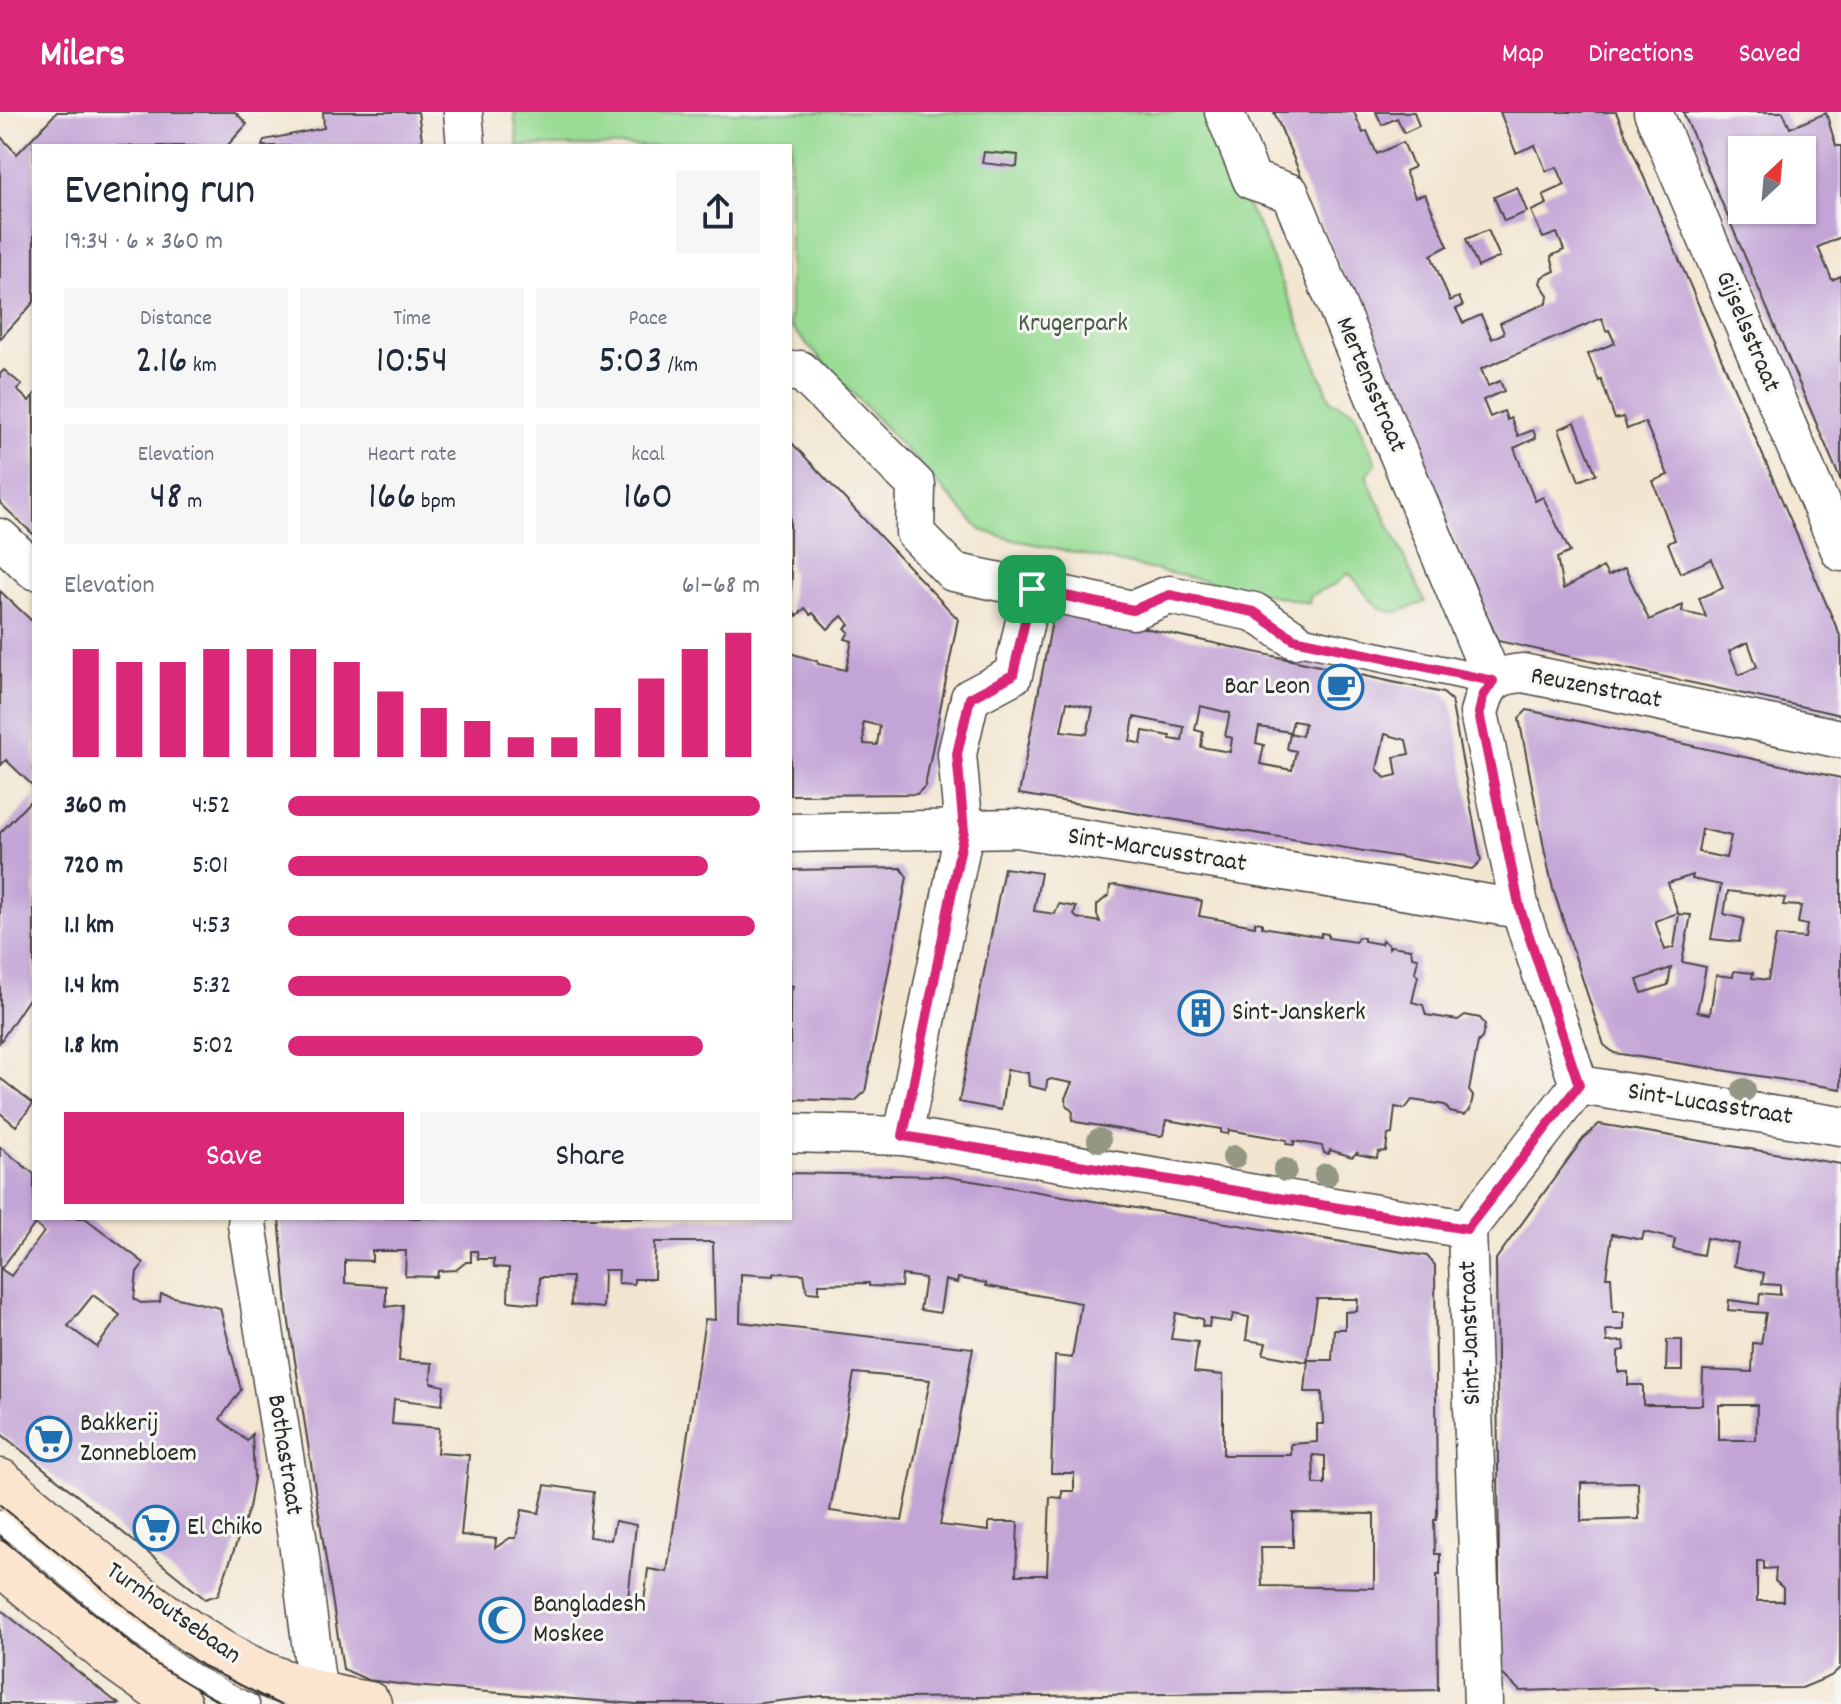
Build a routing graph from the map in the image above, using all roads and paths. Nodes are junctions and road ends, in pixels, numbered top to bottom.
1 (463, 112) edge
2 (1224, 112) edge
3 (1653, 112) edge
4 (466, 144) edge
5 (792, 372) edge
6 (0, 538) edge
7 (1841, 552) edge
8 (32, 568) edge
9 (1032, 589) junction
10 (1294, 639) joint
11 (1493, 681) junction
12 (1841, 739) edge
13 (964, 831) junction
14 (792, 833) edge
15 (1520, 909) junction
16 (1579, 1085) junction
17 (1841, 1126) edge
18 (792, 1133) edge
19 (903, 1136) junction
20 (248, 1220) edge
21 (1467, 1229) junction
22 (0, 1481) edge
23 (0, 1521) edge
24 (0, 1563) edge
25 (318, 1698) edge
26 (179, 1704) edge
27 (249, 1704) edge
28 (369, 1704) edge
29 (1483, 1704) edge

1 - 4 street
2 - 11 street, Mertensstraat
3 - 7 street, Gijselsstraat
5 - 9 street, Reuzenstraat
6 - 8 street
9 - 10 street, Reuzenstraat
9 - 13 street
10 - 11 street, Reuzenstraat
11 - 12 street, Reuzenstraat
11 - 15 street
13 - 14 street, Sint-Marcusstraat
13 - 15 street, Sint-Marcusstraat
13 - 19 street
15 - 16 street
16 - 17 street, Sint-Lucasstraat
16 - 21 street, Sint-Janstraat
18 - 19 street
19 - 21 street
20 - 25 street, Bothastraat
21 - 29 street, Sint-Janstraat
22 - 25 main road, Turnhoutsebaan
23 - 27 lane
24 - 26 main road
25 - 28 main road, Turnhoutsebaan

